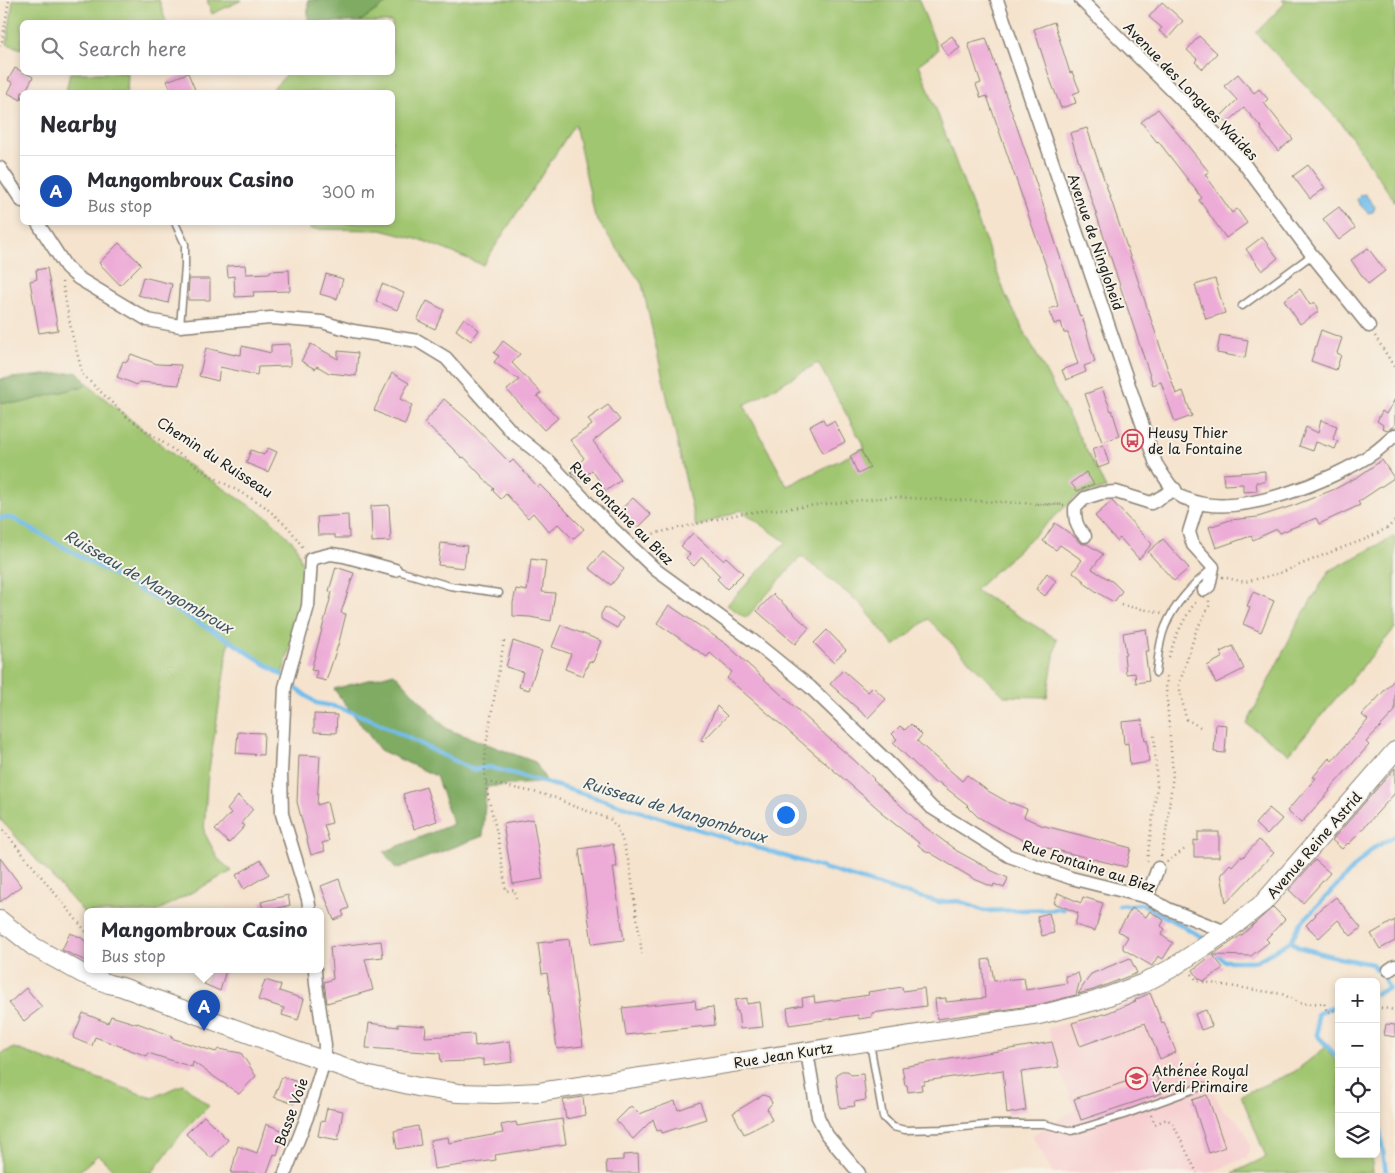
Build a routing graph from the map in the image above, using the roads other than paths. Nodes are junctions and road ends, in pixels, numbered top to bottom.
1 (997, 0) edge
2 (1080, 0) edge
3 (0, 168) edge
4 (20, 198) edge
5 (39, 225) edge
6 (176, 225) dead end
7 (1312, 255) junction
8 (1242, 306) dead end
9 (180, 326) junction
10 (1369, 326) road end
11 (1395, 434) edge
12 (1175, 489) junction
13 (1198, 503) junction
14 (1085, 536) dead end
15 (1213, 567) junction
16 (395, 570) joint
17 (1207, 588) road end
18 (499, 593) dead end
19 (1156, 673) dead end
20 (1395, 751) edge
21 (1158, 868) road end
22 (1146, 898) junction
23 (309, 908) edge
24 (0, 920) edge
25 (1226, 932) junction
26 (316, 973) edge
27 (870, 1041) junction
28 (807, 1052) junction
29 (324, 1061) junction
30 (1203, 1086) dead end
31 (285, 1173) edge
32 (859, 1173) edge

1 - 12 street, Avenue de Ningloheid
2 - 7 street, Avenue des Longues Waides
3 - 4 street
5 - 9 street, Rue Fontaine au Biez
6 - 9 lane
7 - 8 lane
7 - 10 street, Avenue des Longues Waides
9 - 22 street, Rue Fontaine au Biez
11 - 13 street
12 - 13 street, Avenue de Ningloheid
12 - 14 street
13 - 15 street
15 - 17 street
15 - 19 lane
16 - 18 lane
16 - 23 street
20 - 25 main road, Avenue Reine Astrid
21 - 22 street
22 - 25 street, Rue Fontaine au Biez
24 - 29 main road, Rue Jean Kurtz
25 - 27 main road, Rue Jean Kurtz
26 - 29 street
27 - 28 main road, Rue Jean Kurtz
27 - 30 lane
28 - 29 main road, Rue Jean Kurtz
28 - 32 street
29 - 31 street, Basse Voie

